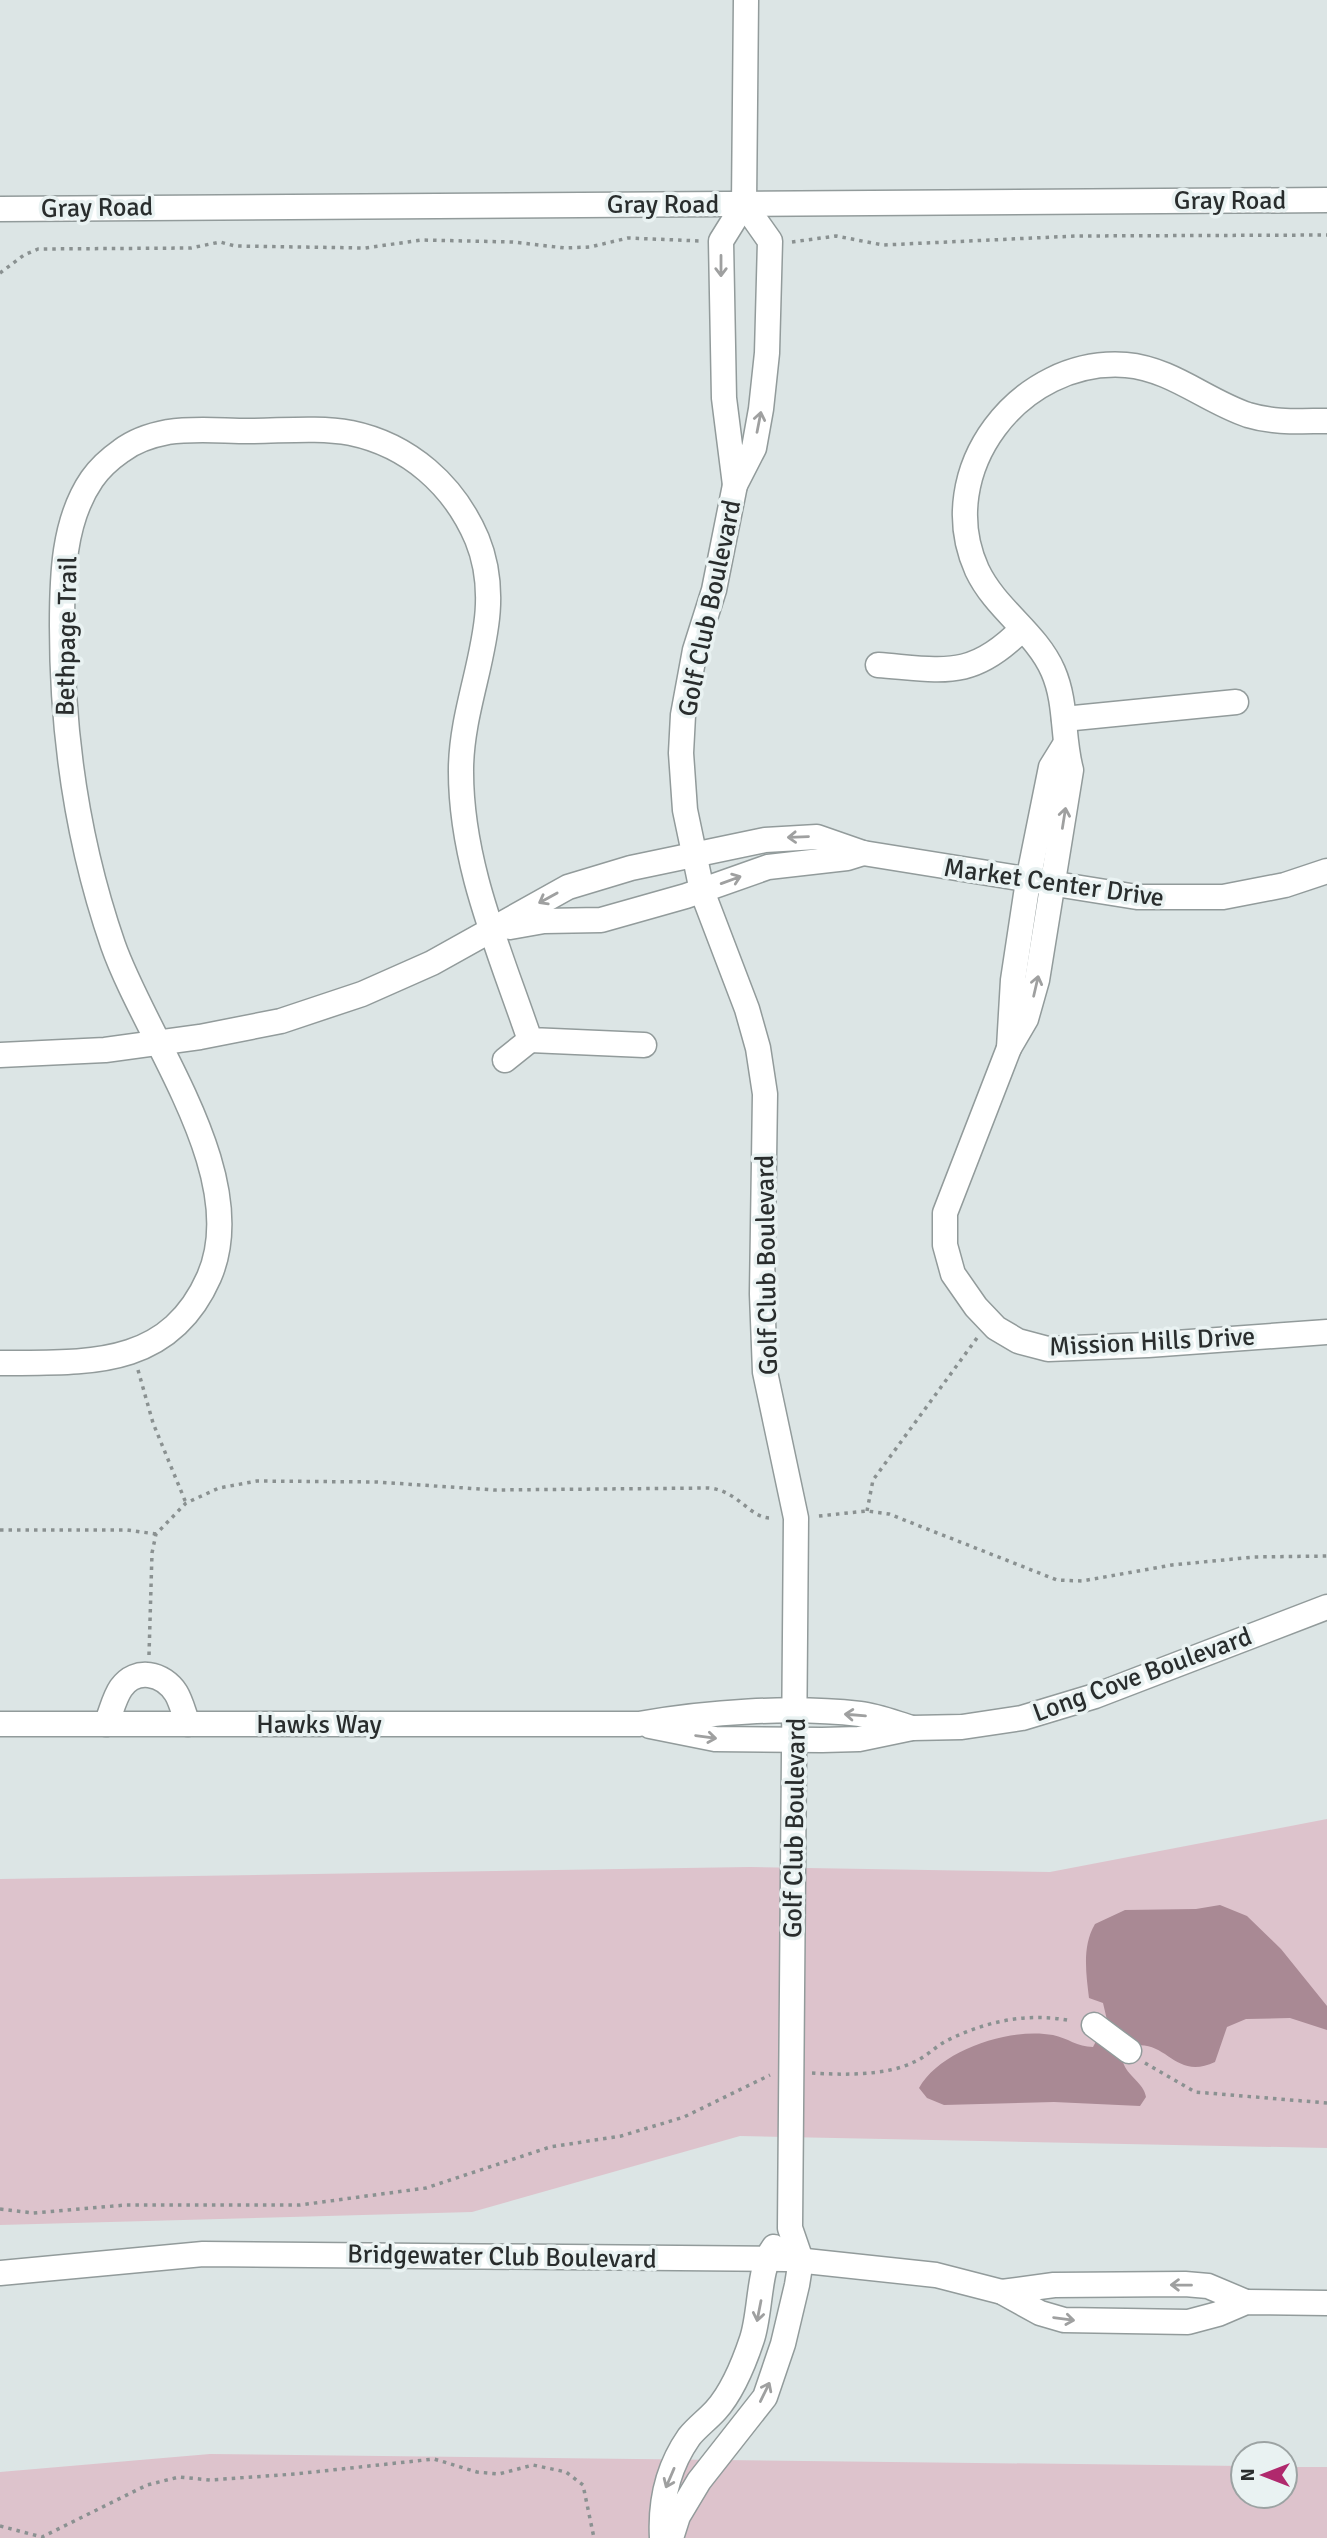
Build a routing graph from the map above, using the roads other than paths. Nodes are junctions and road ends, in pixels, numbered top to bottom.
1 (746, 0) edge
2 (1327, 200) edge
3 (744, 204) junction
4 (0, 209) edge
5 (1327, 421) edge
6 (735, 485) junction
7 (1022, 629) junction
8 (878, 665) dead end
9 (1236, 702) dead end
10 (1064, 719) junction
11 (1064, 746) junction
12 (863, 853) junction
13 (694, 856) junction
14 (1327, 871) edge
15 (609, 875) junction
16 (1028, 881) junction
17 (1054, 885) junction
18 (702, 891) junction
19 (619, 915) junction
20 (491, 931) junction
21 (530, 1040) junction
22 (158, 1044) junction
23 (644, 1045) dead end
24 (1009, 1048) junction
25 (0, 1055) edge
26 (505, 1060) dead end
27 (1327, 1332) edge
28 (0, 1363) edge
29 (1327, 1607) edge
30 (796, 1713) junction
31 (0, 1724) edge
32 (106, 1724) junction
33 (188, 1724) junction
34 (639, 1724) junction
35 (912, 1728) junction
36 (795, 1740) junction
37 (1094, 2025) road end
38 (1129, 2051) road end
39 (790, 2228) junction
40 (765, 2259) junction
41 (801, 2260) junction
42 (0, 2273) edge
43 (1002, 2292) junction
44 (1246, 2302) junction
45 (1327, 2303) edge
46 (716, 2409) junction
47 (737, 2430) junction
48 (662, 2538) edge
49 (671, 2538) edge

1 - 3 street
2 - 3 street, Gray Road
3 - 4 street, Gray Road
3 -> 6 street, Golf Club Boulevard
6 -> 3 street, Golf Club Boulevard
5 - 7 street, Mission Hills Drive
6 - 13 street, Golf Club Boulevard
7 - 8 street
7 - 10 street, Mission Hills Drive
9 - 10 street
10 - 11 street, Mission Hills Drive
11 - 16 street, Mission Hills Drive
17 -> 11 street, Mission Hills Drive
12 -> 13 street, Market Center Drive
12 - 16 street, Market Center Drive
18 -> 12 street, Market Center Drive
13 - 15 street, Market Center Drive
13 - 18 street, Golf Club Boulevard
14 - 17 street, Market Center Drive
15 - 19 street
15 -> 20 street, Market Center Drive
16 - 17 street, Market Center Drive
16 - 24 street, Mission Hills Drive
24 -> 17 street, Mission Hills Drive
18 - 19 street, Market Center Drive
18 - 30 street, Golf Club Boulevard
19 - 20 street, Market Center Drive
20 - 21 street, Bethpage Trail
20 - 22 street, Market Center Drive
20 - 22 street, Bethpage Trail
21 - 23 street
21 - 26 street
22 - 25 street, Market Center Drive
22 - 28 street, Bethpage Trail
24 - 27 street, Mission Hills Drive
29 - 35 street, Long Cove Boulevard
30 - 34 street, Hawks Way
35 -> 30 street, Long Cove Boulevard
30 - 36 street, Golf Club Boulevard
31 - 32 street, Hawks Way
32 - 33 street, Hawks Way
32 - 33 street
33 - 34 street, Hawks Way
34 -> 36 street, Hawks Way
35 - 36 street, Long Cove Boulevard
36 - 39 street, Golf Club Boulevard
37 - 38 street
39 - 40 street
39 - 41 street, Golf Club Boulevard
40 - 41 street, Bridgewater Club Boulevard
40 - 42 street, Bridgewater Club Boulevard
40 -> 46 street
41 - 43 street, Bridgewater Club Boulevard
47 -> 41 street, Golf Club Boulevard
44 -> 43 street, Bridgewater Club Boulevard
43 -> 44 street, Bridgewater Club Boulevard
44 - 45 street, Bridgewater Club Boulevard
46 - 47 street
46 -> 48 street
47 - 49 street, Golf Club Boulevard

